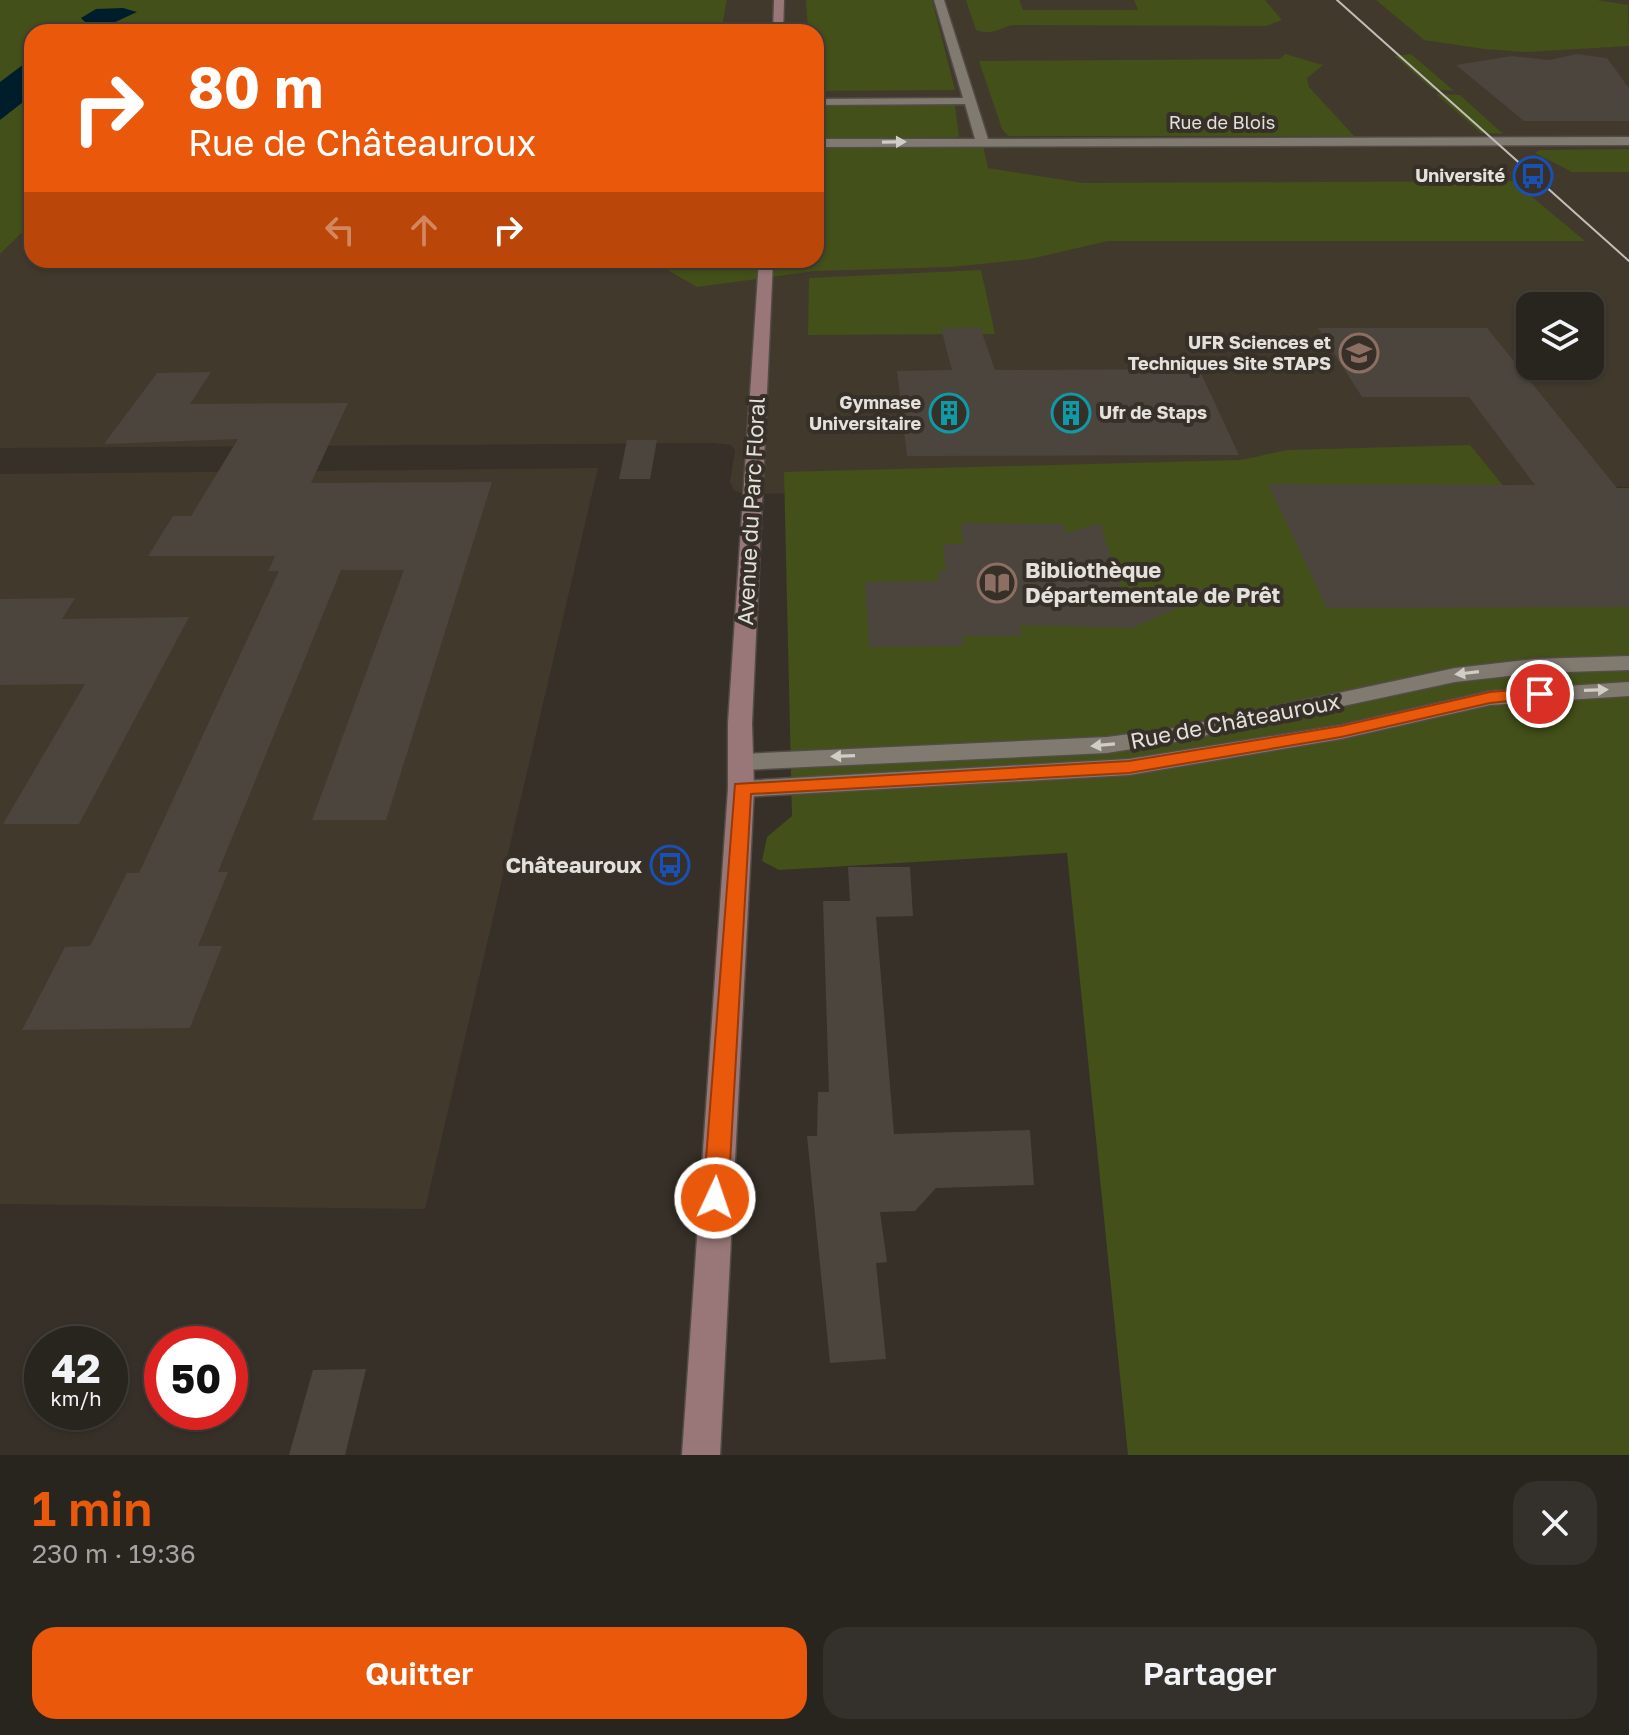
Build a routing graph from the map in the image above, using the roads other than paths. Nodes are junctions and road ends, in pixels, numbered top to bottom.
1 (779, 0) edge
2 (939, 0) edge
3 (778, 24) edge
4 (969, 101) junction
5 (824, 102) edge
6 (982, 141) junction
7 (1629, 141) edge
8 (824, 143) edge
9 (766, 268) edge
10 (1629, 663) edge
11 (1629, 689) edge
12 (742, 775) junction
13 (701, 1455) edge

1 - 3 main road
2 - 4 street
4 - 5 street
4 - 6 street
6 - 7 street, Rue de Blois
8 -> 6 street, Rue de Blois
9 - 12 main road, Avenue du Parc Floral
10 -> 12 street, Rue de Châteauroux
12 -> 11 street, Rue de Châteauroux
12 - 13 main road, Avenue du Parc Floral

